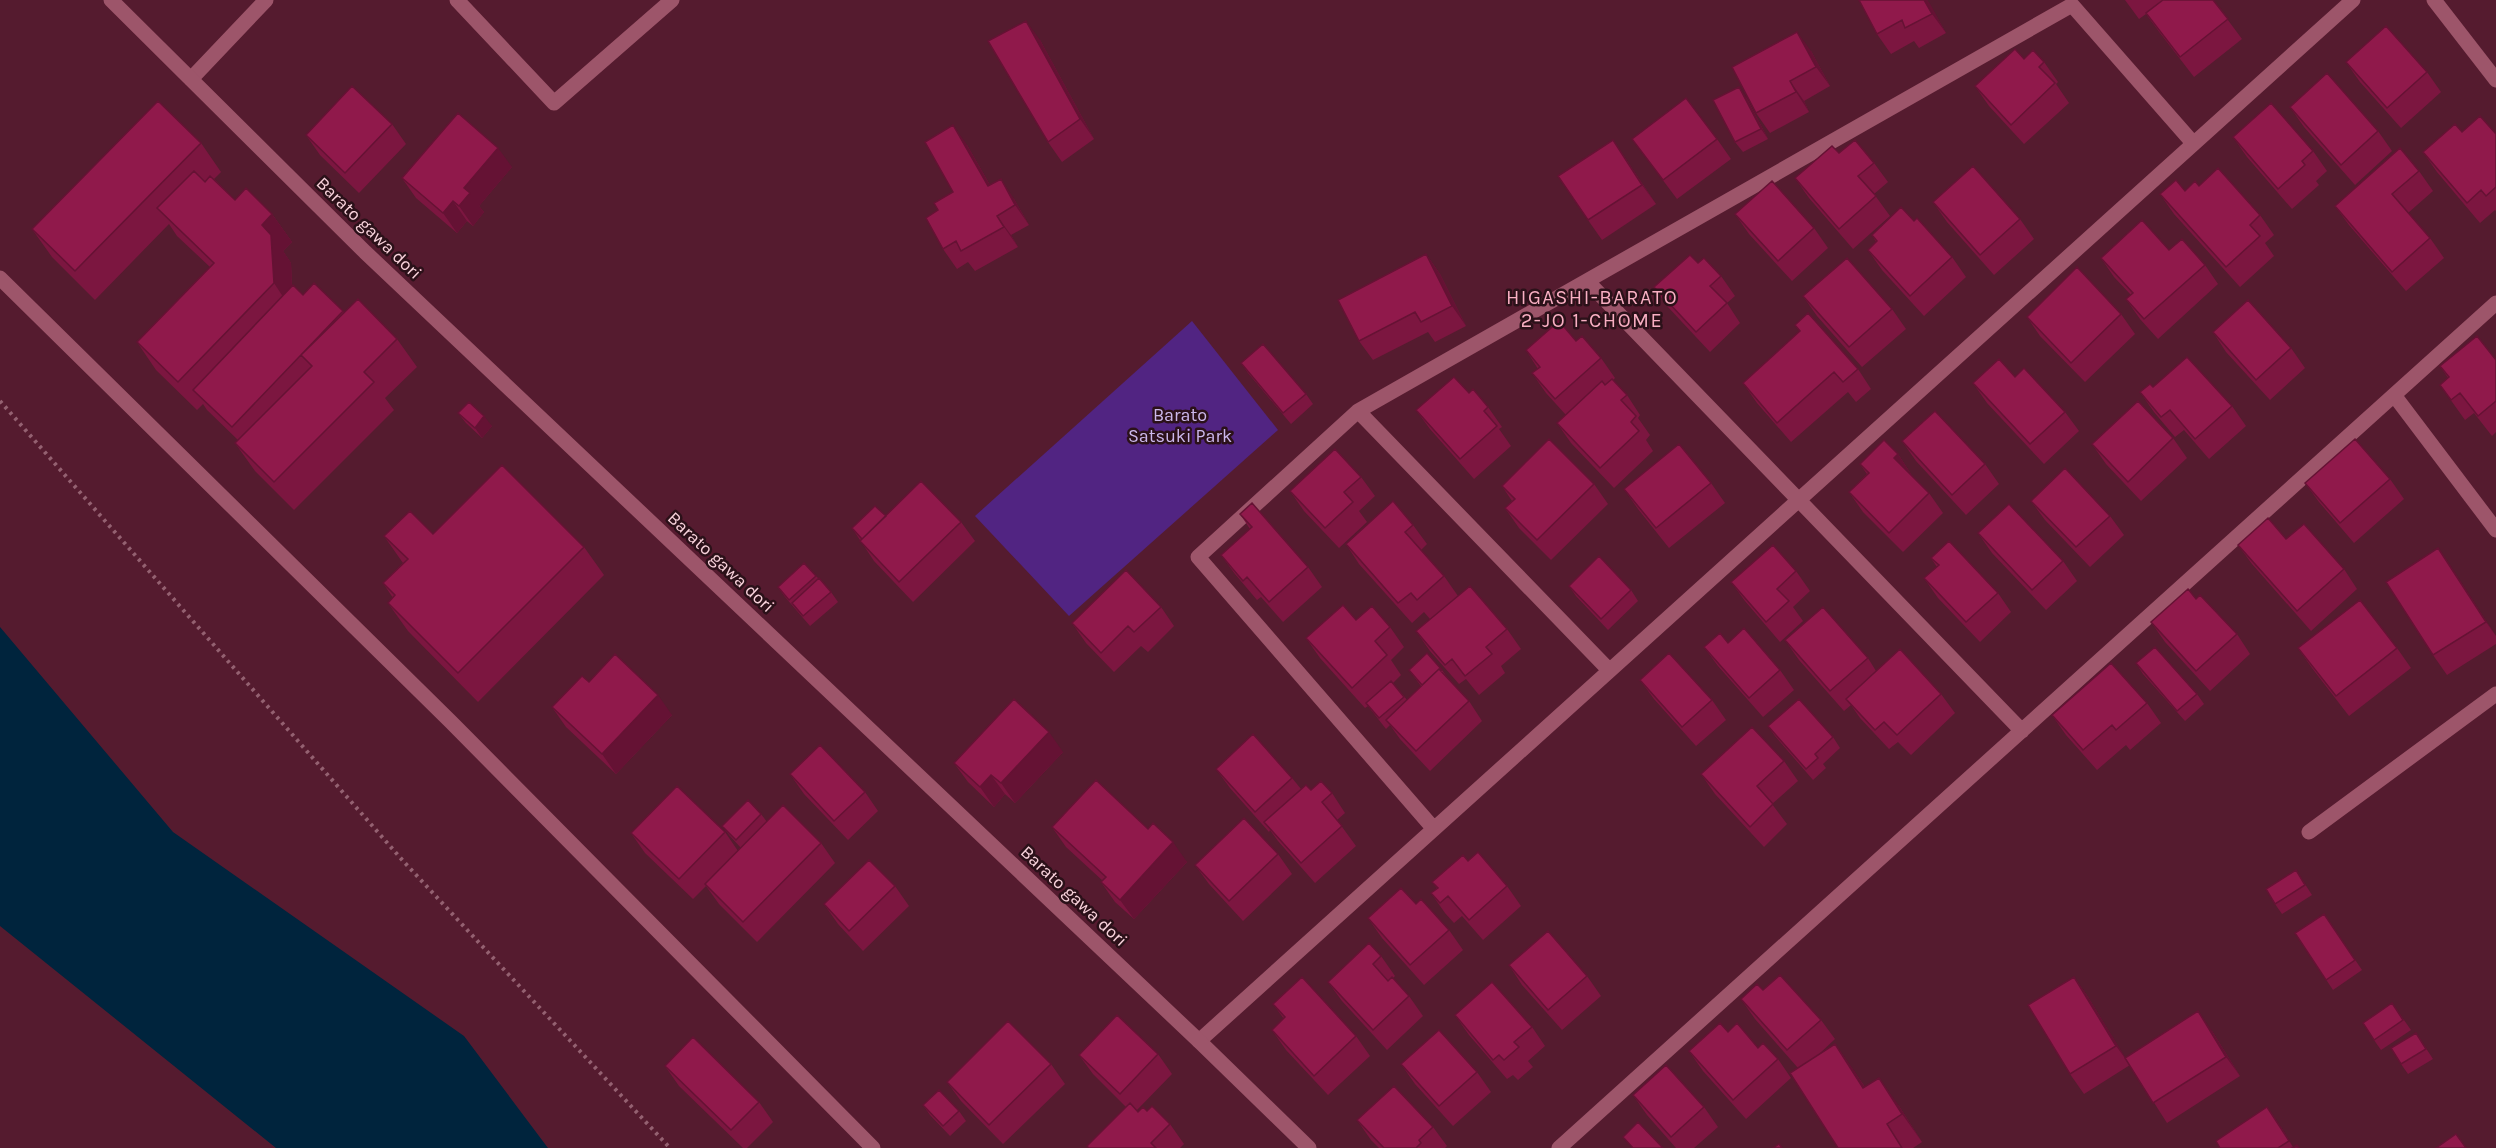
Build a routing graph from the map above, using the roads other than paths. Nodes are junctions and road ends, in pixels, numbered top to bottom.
1 (111, 0) edge
2 (266, 0) edge
3 (457, 0) edge
4 (672, 0) edge
5 (2353, 0) edge
6 (2434, 0) edge
7 (191, 79) junction
8 (2496, 80) edge
9 (2193, 143) junction
10 (0, 278) edge
11 (1587, 281) junction
12 (2496, 303) edge
13 (2394, 396) junction
14 (1358, 411) junction
15 (1798, 500) junction
16 (2496, 530) edge
17 (1609, 670) junction
18 (2496, 694) edge
19 (2022, 731) junction
20 (1434, 829) junction
21 (2308, 832) dead end
22 (1199, 1041) junction
23 (873, 1148) edge
24 (1310, 1148) edge
25 (1559, 1148) edge

1 - 7 street, Barato gawa dori
2 - 7 street
3 - 4 street
5 - 9 street
6 - 8 street
7 - 22 street, Barato gawa dori
9 - 11 street
9 - 15 street
10 - 23 street
11 - 14 street
11 - 15 street
12 - 13 street
13 - 16 street
13 - 19 street
14 - 17 street
14 - 20 street
15 - 17 street
15 - 19 street
17 - 20 street
18 - 21 street
19 - 25 street
20 - 22 street
22 - 24 street, Barato gawa dori

